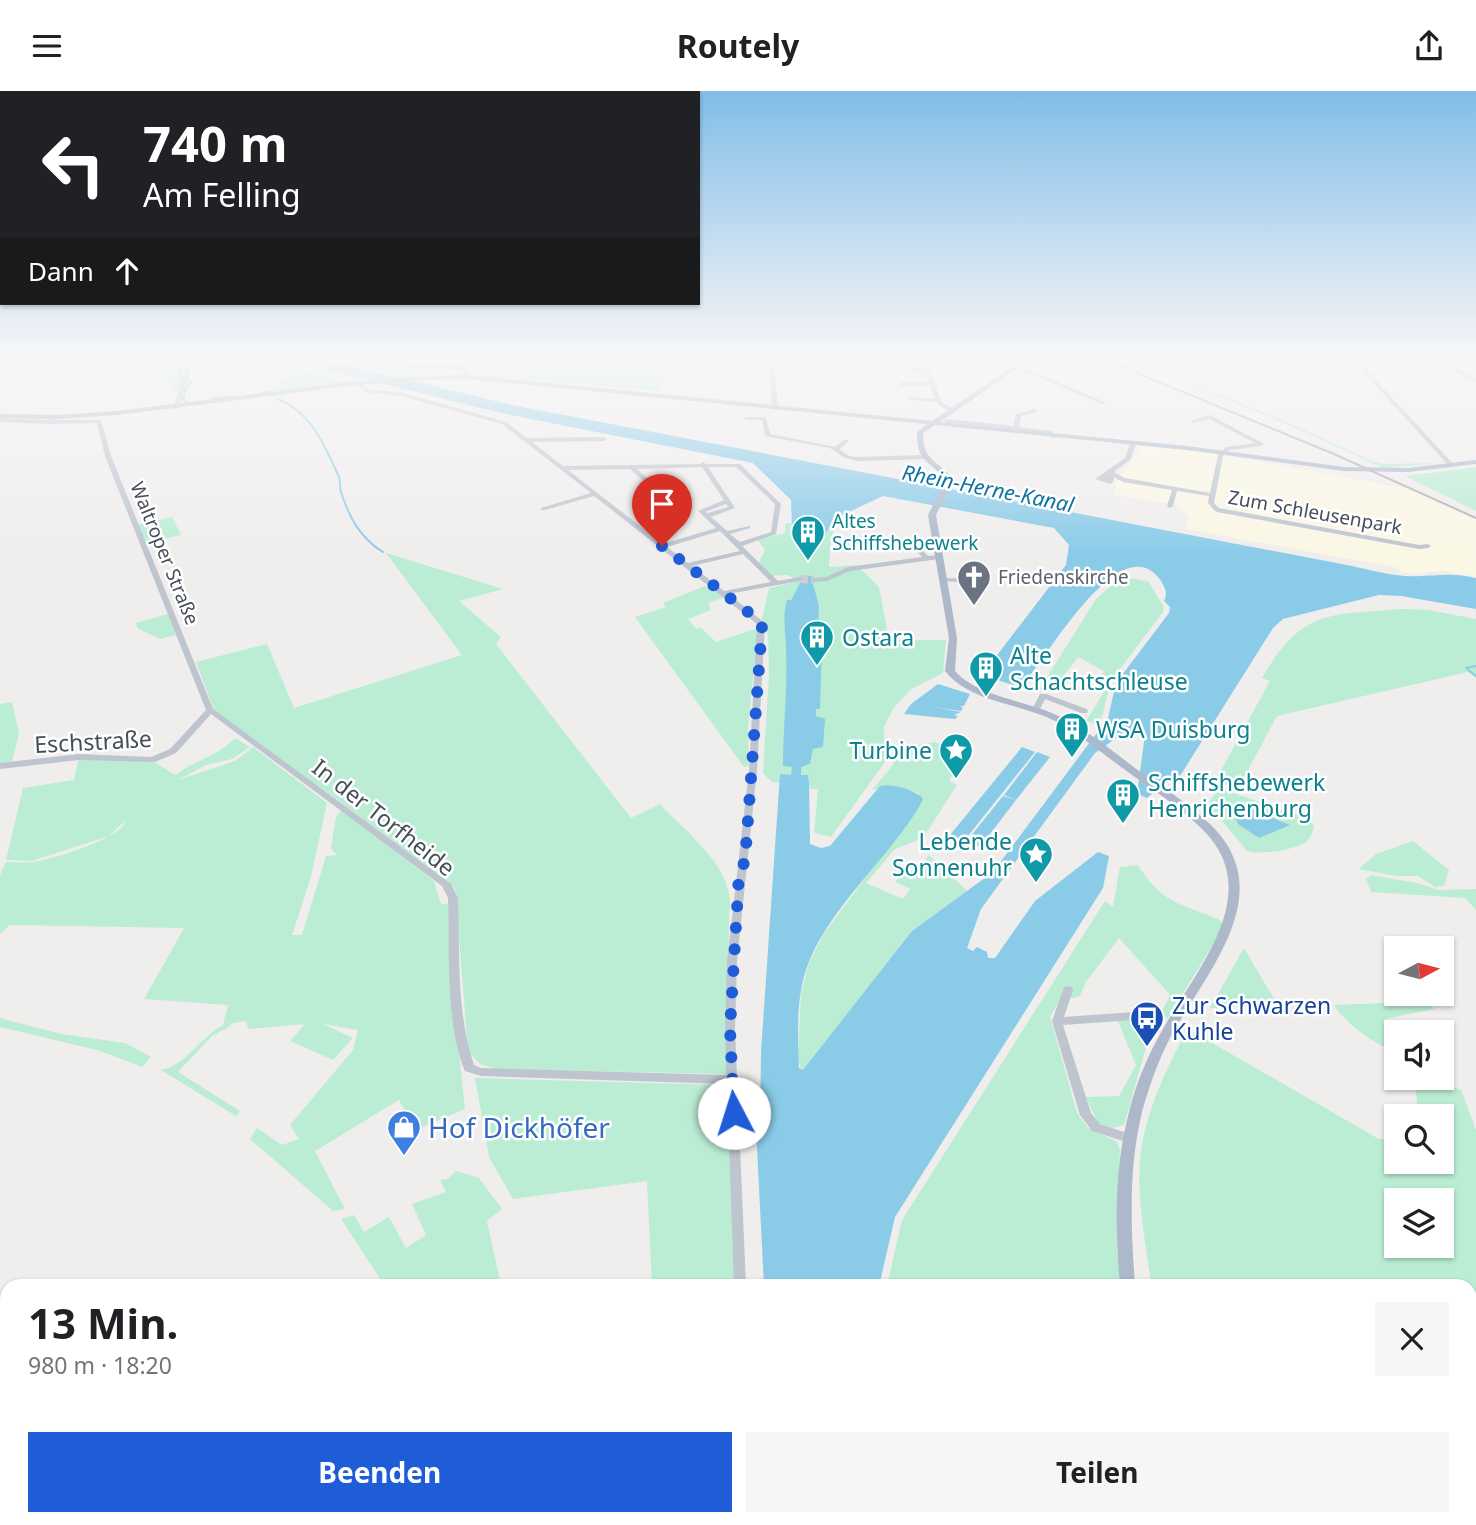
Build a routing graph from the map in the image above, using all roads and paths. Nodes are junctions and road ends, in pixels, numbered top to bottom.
1 (99, 422) edge
2 (500, 422) edge
3 (765, 422) edge
4 (900, 422) edge
5 (932, 422) edge
6 (955, 422) edge
7 (1017, 422) edge
8 (1219, 422) edge
9 (1411, 422) edge
10 (928, 425) junction
11 (1016, 429) junction
12 (1055, 437) junction
13 (604, 439) dead end
14 (527, 440) junction
15 (846, 441) dead end
16 (1133, 444) junction
17 (836, 449) junction
18 (1224, 453) junction
19 (924, 457) junction
20 (1476, 462) edge
21 (703, 464) junction
22 (1451, 465) junction
23 (631, 466) junction
24 (562, 468) junction
25 (1175, 489) junction
26 (595, 494) junction
27 (1212, 495) junction
28 (664, 505) dead end
29 (1170, 506) dead end
30 (543, 509) dead end
31 (748, 527) dead end
32 (721, 532) junction
33 (738, 544) junction
34 (662, 546) junction
35 (915, 546) dead end
36 (1428, 546) dead end
37 (744, 552) junction
38 (939, 557) junction
39 (926, 558) junction
40 (686, 565) junction
41 (800, 579) tunnel mouth
42 (814, 580) tunnel mouth
43 (944, 580) junction
44 (974, 581) dead end
45 (775, 582) junction
46 (724, 593) junction
47 (1036, 709) junction
48 (210, 710) junction
49 (1084, 711) dead end
50 (0, 766) edge
51 (1068, 990) dead end
52 (1146, 1020) dead end
53 (1057, 1021) junction
54 (731, 1080) junction
55 (1129, 1138) junction
56 (740, 1279) edge
57 (1128, 1279) edge

1 - 48 street, Waltroper Straße
2 - 14 street
3 - 17 street
4 - 10 main road
5 - 10 main road
6 - 11 street
7 - 11 street
8 - 18 street
9 - 22 street
10 - 12 main road
10 - 19 main road
11 - 12 street
12 - 16 main road
13 - 14 street
14 - 24 street
15 - 17 street
16 - 18 main road
16 - 25 street
17 - 19 street
18 - 22 main road
18 - 27 street, Zum Schleusenpark
19 - 38 main road
20 - 22 main road
21 - 23 street
21 - 32 street
21 - 33 street
23 - 24 street
23 - 28 street
24 - 26 street
25 - 27 street
25 - 29 street
26 - 30 street
26 - 34 street
27 - 36 street, Zum Schleusenpark
31 - 32 street
32 - 33 street
32 - 34 street
33 - 37 street
34 - 40 street
35 - 39 street
37 - 40 street
37 - 45 street
38 - 39 street
38 - 43 main road
39 - 42 street
40 - 46 street
41 - 45 street
43 - 44 street
43 - 47 main road
45 - 46 street
46 - 54 street
47 - 49 street
47 - 55 main road
48 - 50 street, Eschstraße
48 - 54 street, In der Torfheide
51 - 53 street
52 - 53 street
53 - 55 street
54 - 56 street
55 - 57 main road

